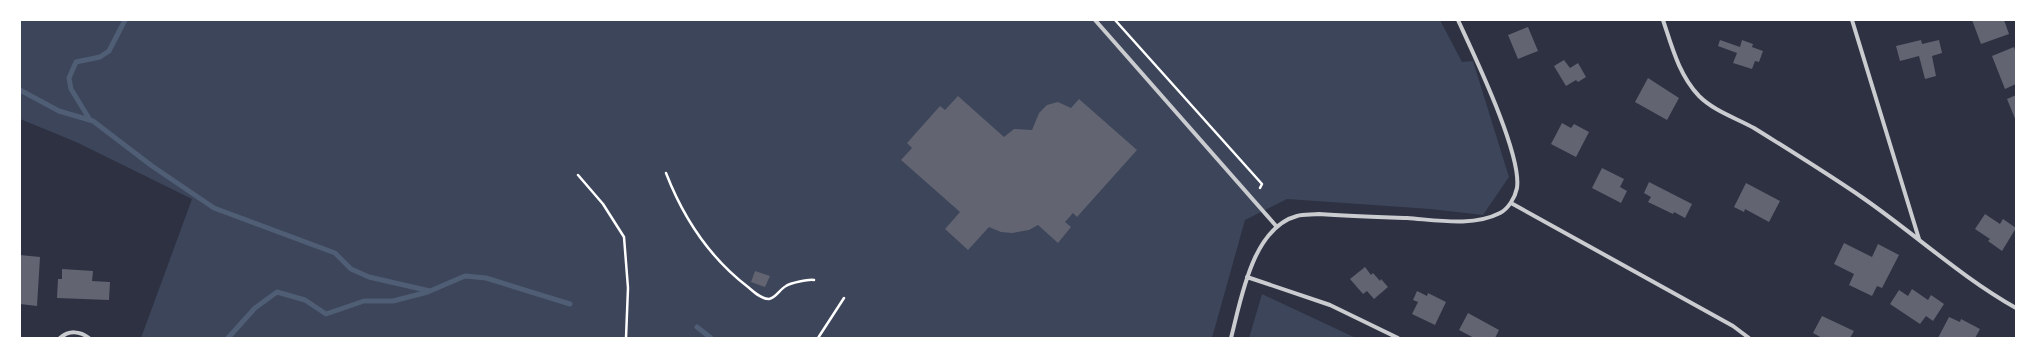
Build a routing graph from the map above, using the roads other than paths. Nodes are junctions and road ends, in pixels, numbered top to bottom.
1 (1095, 20) edge
2 (1458, 20) edge
3 (1663, 20) edge
4 (1852, 20) edge
5 (1511, 203) junction
6 (1277, 227) junction
7 (1919, 240) junction
8 (1247, 278) junction
9 (2016, 308) edge
10 (60, 338) edge
11 (89, 338) edge
12 (1231, 338) edge
13 (1398, 338) edge
14 (1749, 338) edge

1 - 6 street
2 - 5 street
3 - 7 street
4 - 7 street
5 - 6 street
5 - 14 street
6 - 8 street
7 - 9 street
8 - 12 street
8 - 13 street
10 - 11 street

